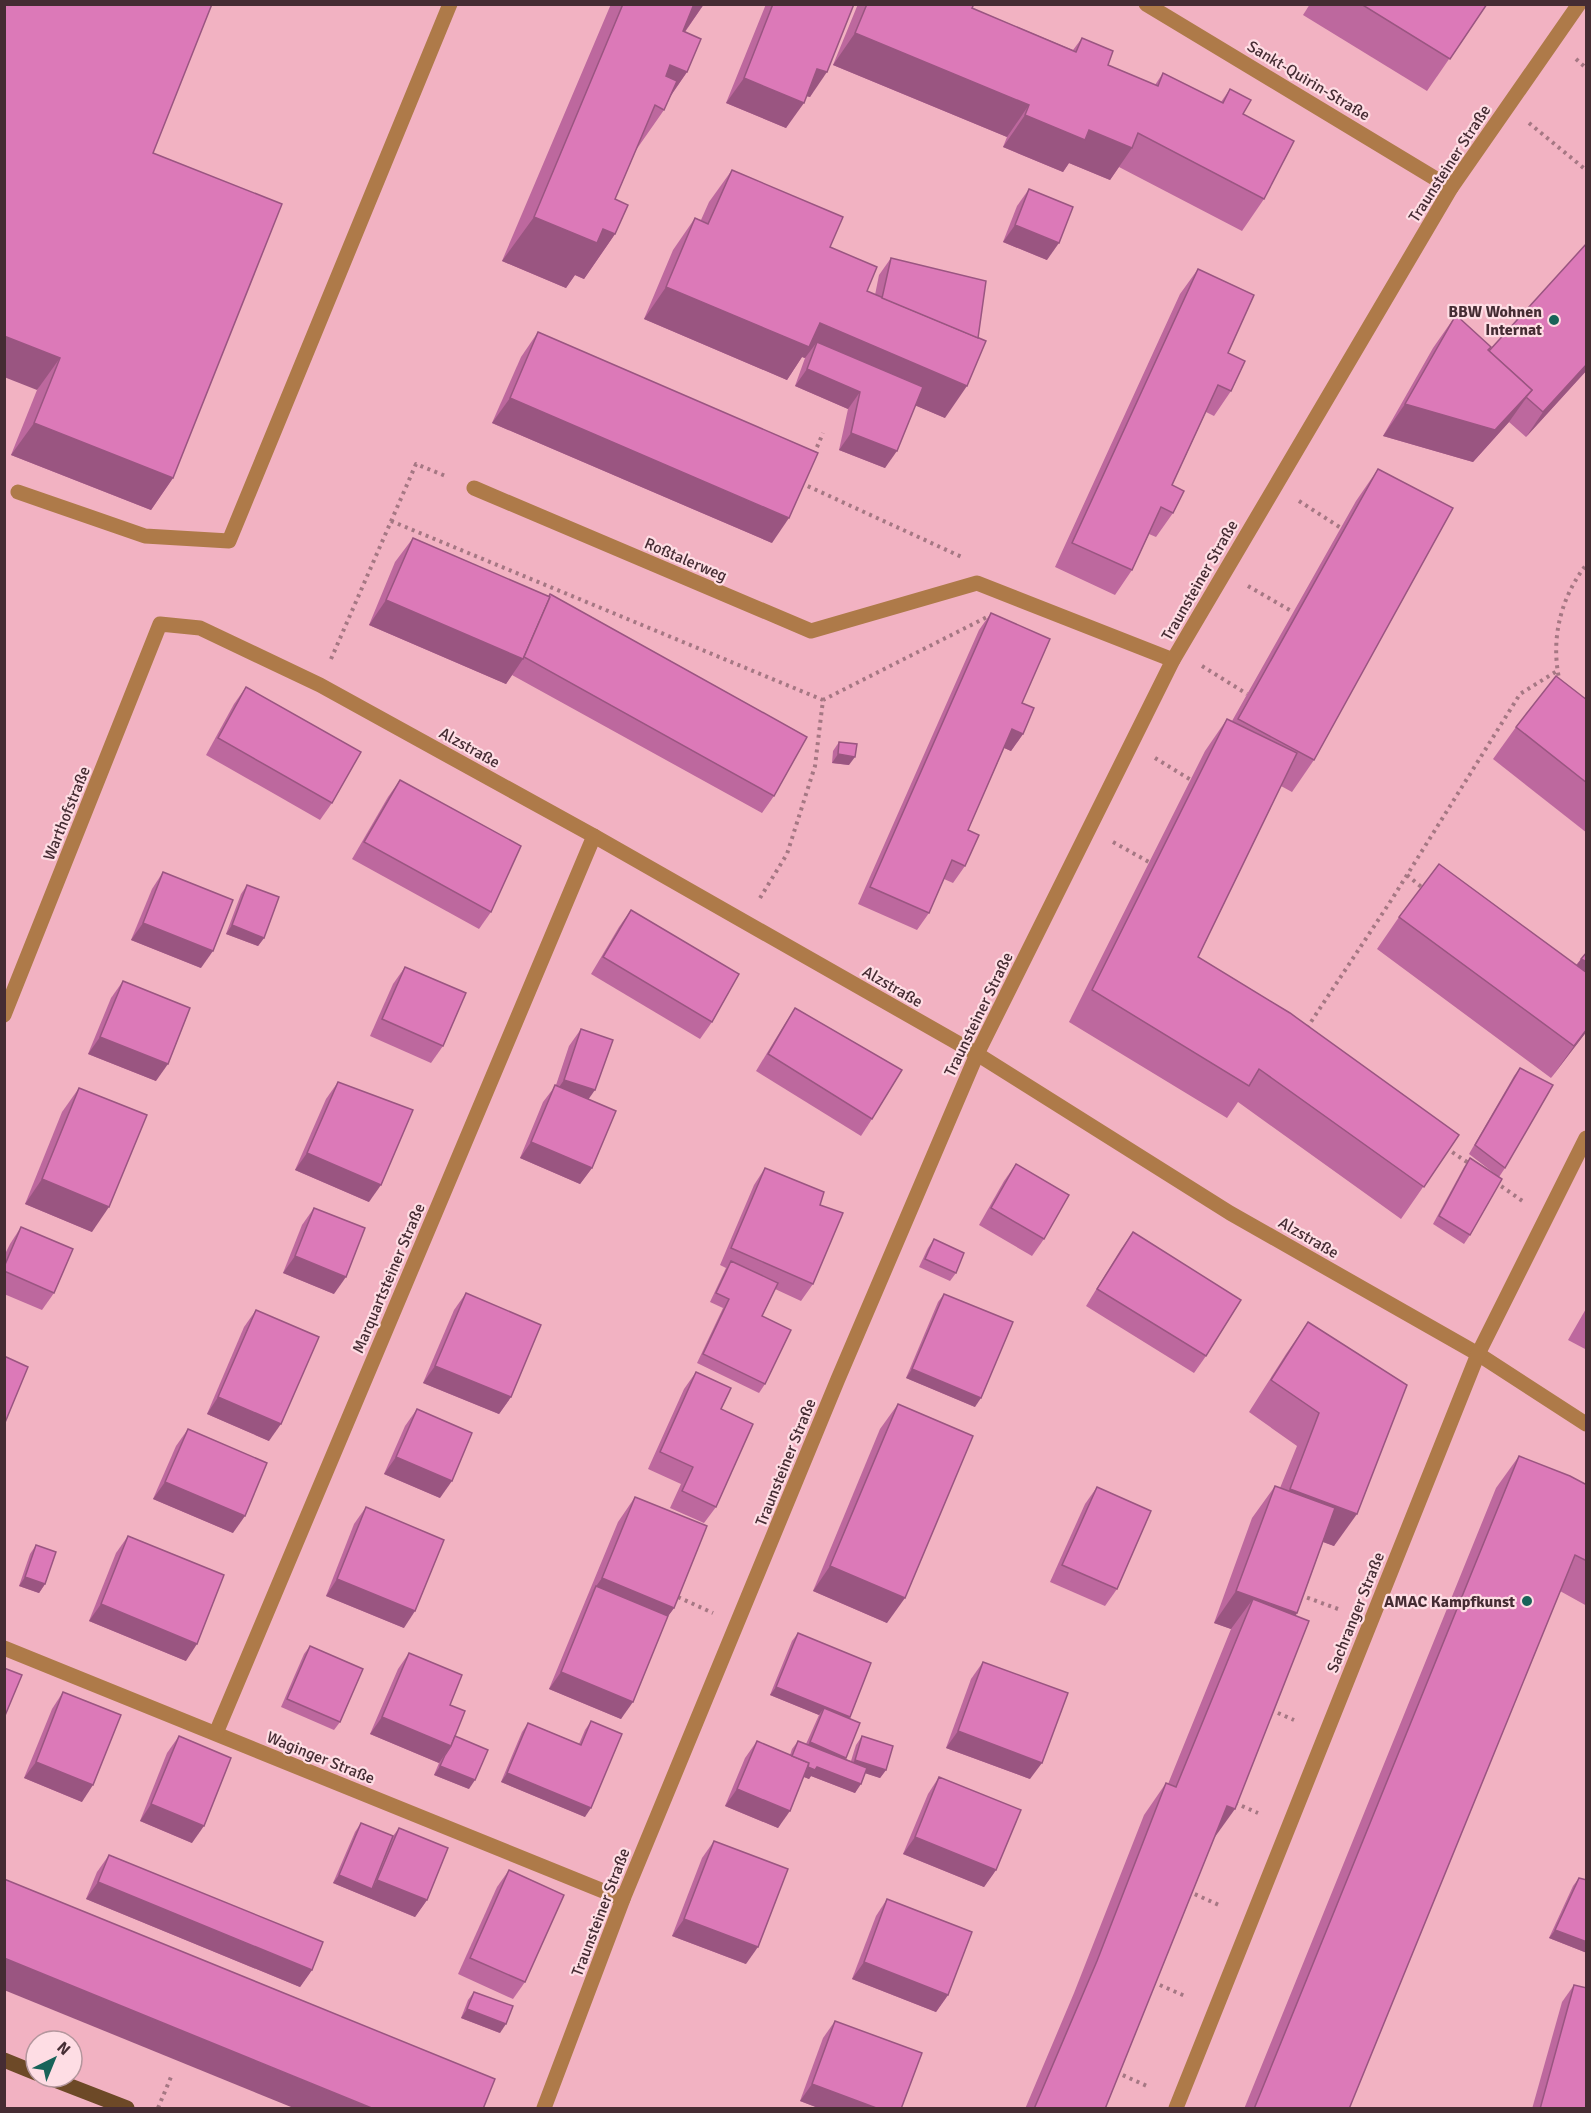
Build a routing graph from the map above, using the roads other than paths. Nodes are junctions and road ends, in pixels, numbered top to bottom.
1 (450, 4) edge
2 (1146, 4) edge
3 (1579, 4) edge
4 (1451, 188) junction
5 (474, 488) road end
6 (18, 492) dead end
7 (160, 624) joint
8 (1175, 656) junction
9 (594, 836) junction
10 (4, 1015) edge
11 (977, 1054) junction
12 (1587, 1138) edge
13 (1478, 1354) junction
14 (1587, 1424) edge
15 (4, 1648) edge
16 (216, 1733) junction
17 (623, 1899) junction
18 (4, 2060) edge
19 (24, 2068) edge
20 (77, 2089) edge
21 (126, 2109) edge
22 (544, 2109) edge
23 (1176, 2109) edge

1 - 6 street
2 - 4 street, Sankt-Quirin-Straße
3 - 4 street, Traunsteiner Straße
4 - 8 street, Traunsteiner Straße
5 - 8 street, Roßtalerweg
7 - 9 street, Alzstraße
7 - 10 street, Warthofstraße
8 - 11 street, Traunsteiner Straße
9 - 11 street, Alzstraße
9 - 16 street, Marquartsteiner Straße
11 - 13 street, Alzstraße
11 - 17 street, Traunsteiner Straße
12 - 13 street, Sachranger Straße
13 - 14 street, Alzstraße
13 - 23 street, Sachranger Straße
15 - 16 street, Waginger Straße
16 - 17 street, Waginger Straße
17 - 22 street, Traunsteiner Straße
18 - 19 main road
20 - 21 main road

